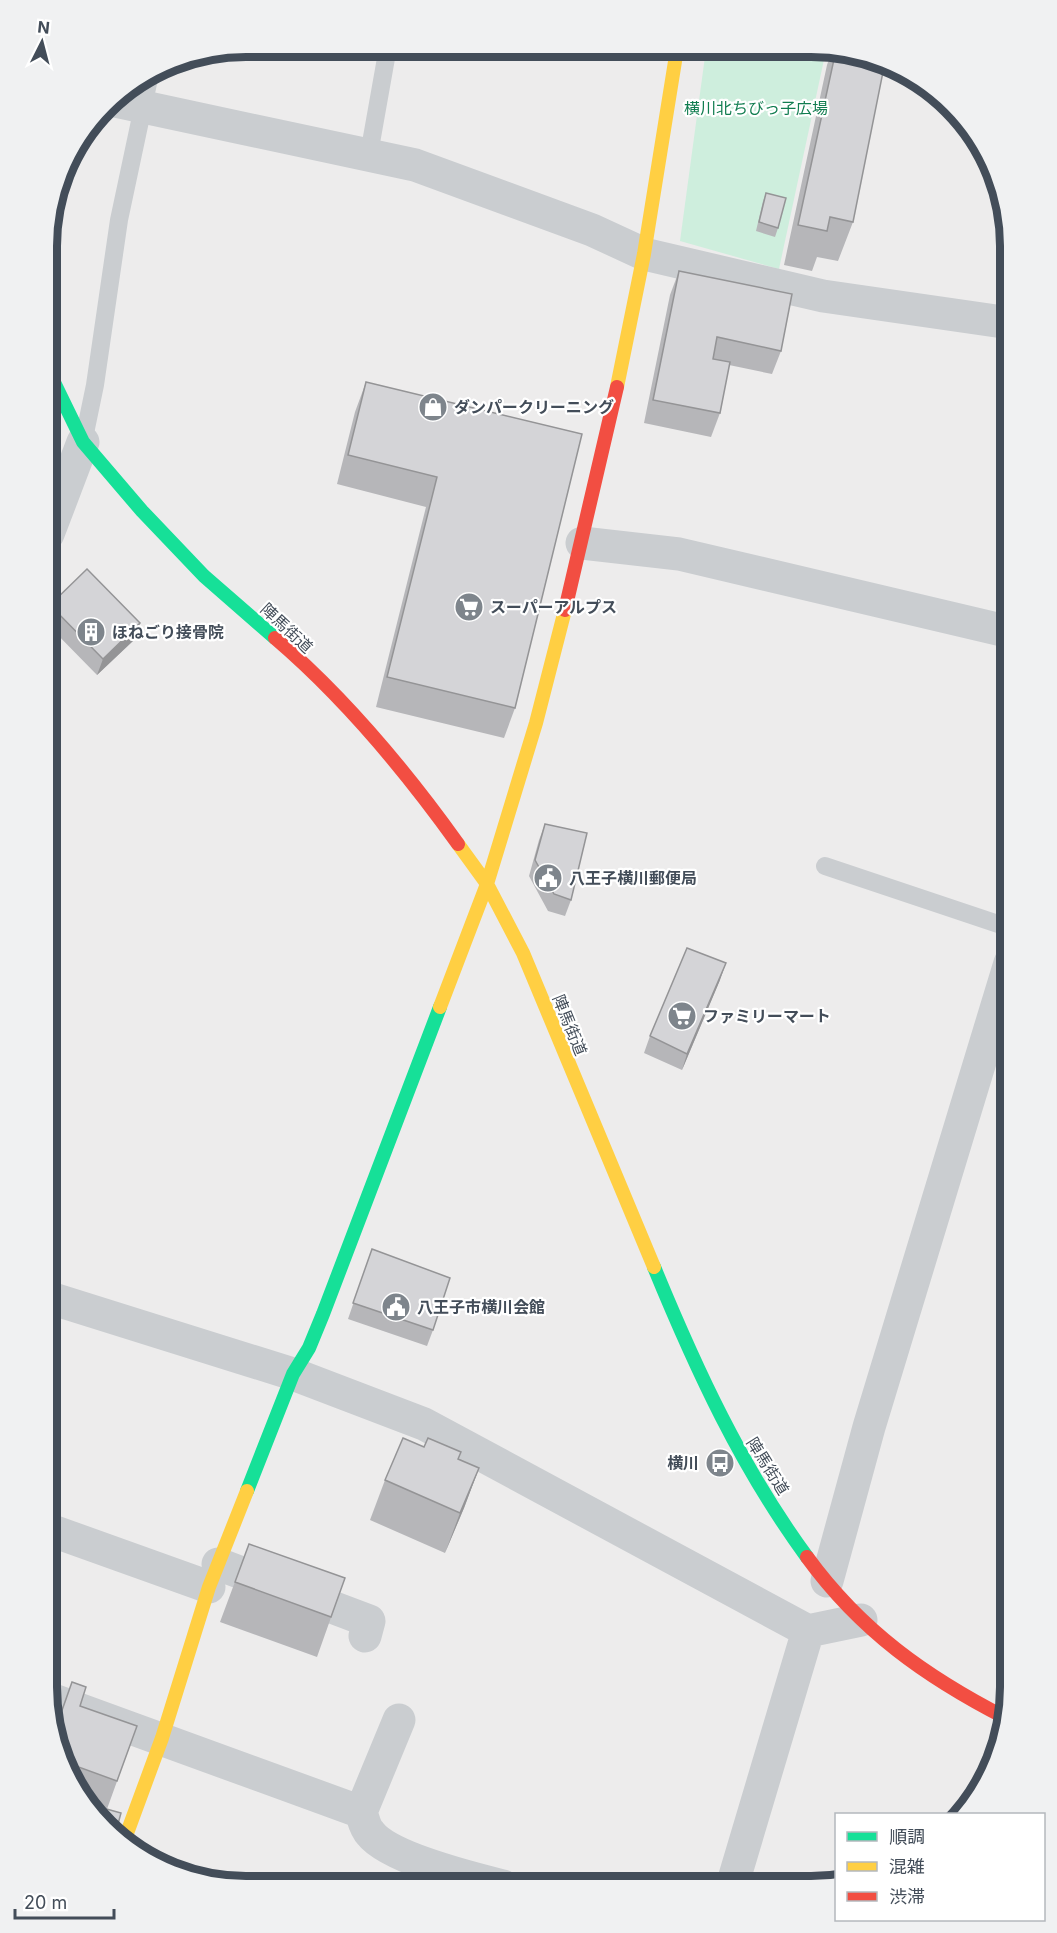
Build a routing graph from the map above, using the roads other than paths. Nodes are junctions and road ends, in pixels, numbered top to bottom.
1 (386, 57) edge
2 (676, 57) edge
3 (127, 103) edge
4 (369, 154) junction
5 (644, 254) junction
6 (1000, 321) edge
7 (57, 389) edge
8 (83, 442) junction
9 (57, 510) edge
10 (582, 543) junction
11 (1000, 630) edge
12 (825, 866) dead end
13 (487, 884) junction
14 (1000, 925) edge
15 (1000, 996) edge
16 (57, 1300) edge
17 (293, 1374) junction
18 (57, 1532) edge
19 (214, 1575) junction
20 (827, 1581) junction
21 (861, 1620) junction
22 (808, 1631) junction
23 (365, 1636) dead end
24 (57, 1701) edge
25 (998, 1714) edge
26 (399, 1720) dead end
27 (162, 1738) junction
28 (361, 1812) junction
29 (127, 1834) edge
30 (423, 1875) edge
31 (735, 1876) edge

1 - 4 lane
2 - 5 street
3 - 4 street
3 - 8 lane
4 - 5 street
5 - 6 street
5 - 10 street
7 - 8 street, 陣馬街道
8 - 9 street
8 - 13 street, 陣馬街道
10 - 11 street
10 - 13 street
12 - 14 lane
13 - 17 street
13 - 20 street, 陣馬街道
15 - 20 street
16 - 17 street
17 - 19 street
17 - 22 street
18 - 19 street
19 - 23 street
19 - 27 street
20 - 21 street, 陣馬街道
21 - 22 street
21 - 25 street, 陣馬街道
22 - 31 street
24 - 27 street
26 - 28 street
27 - 28 street
27 - 29 street
28 - 30 street

